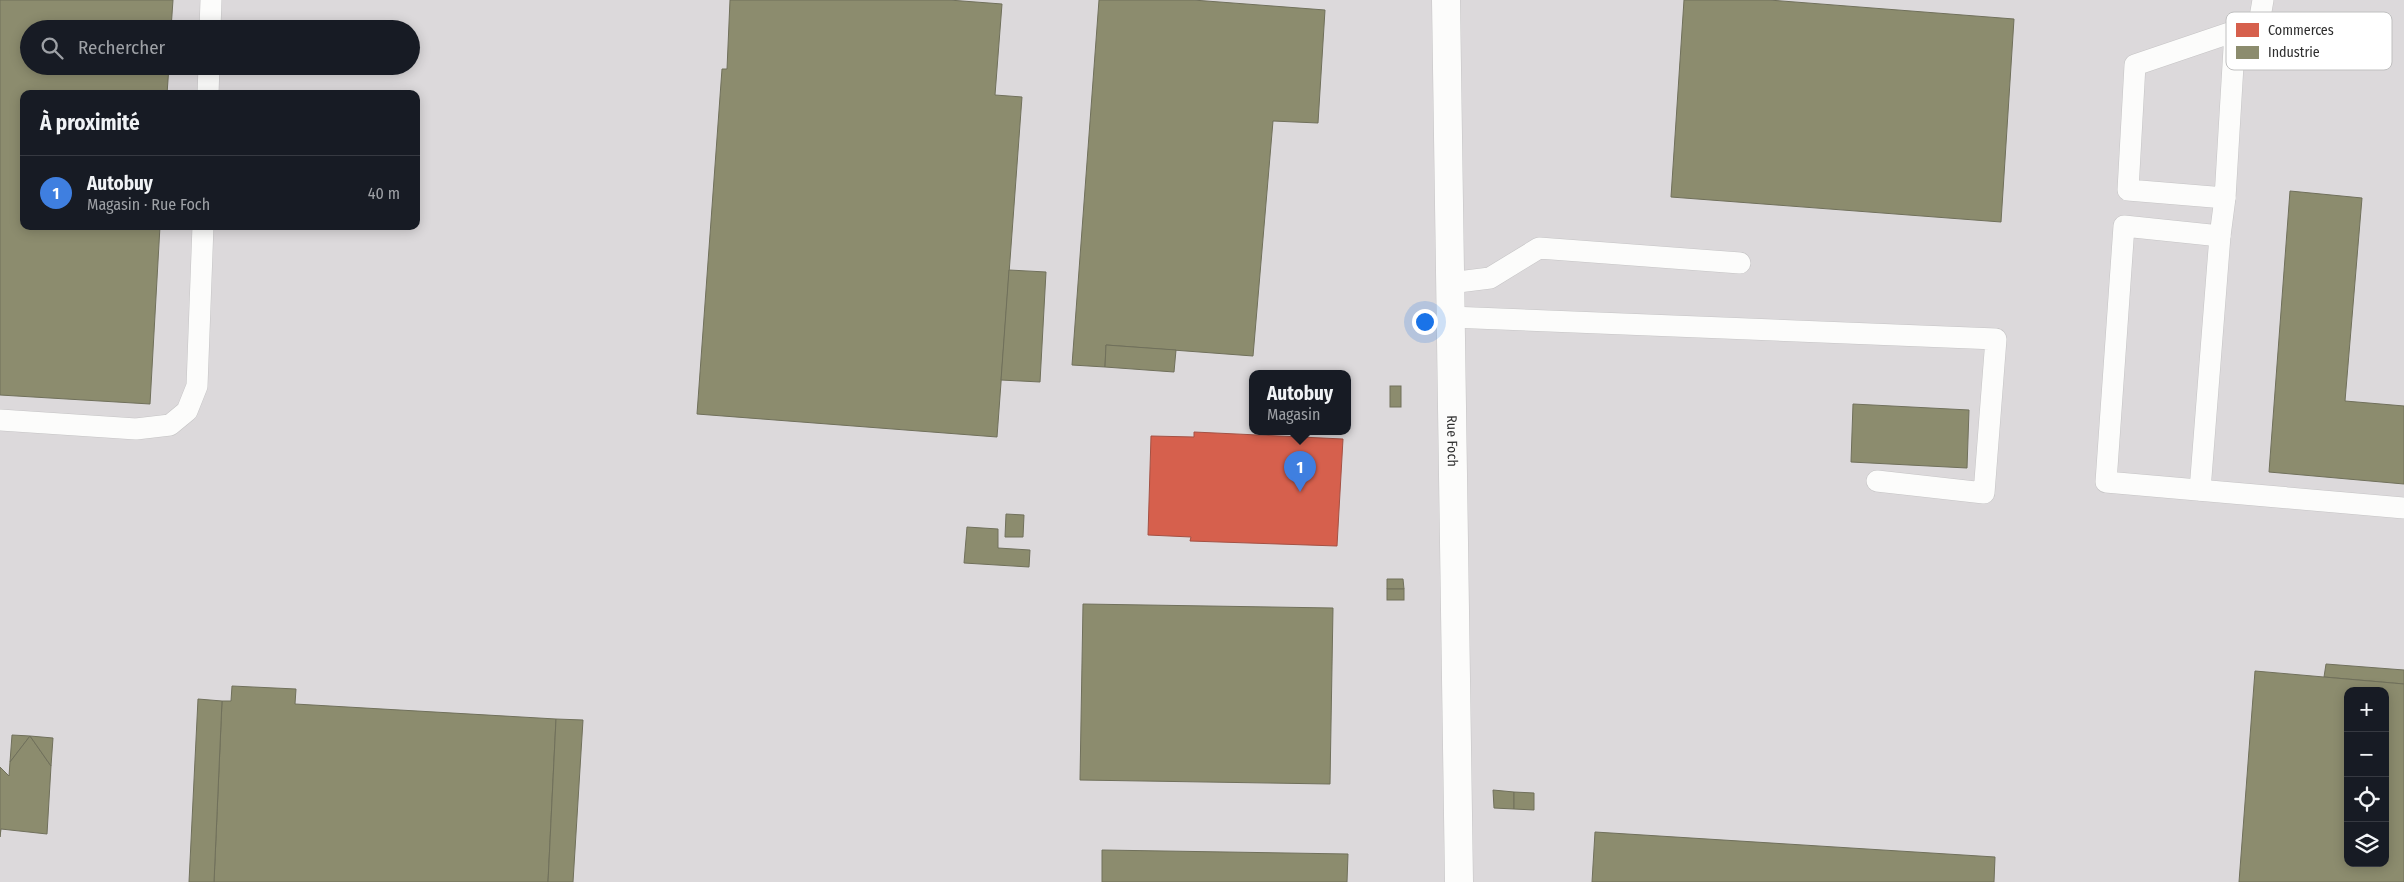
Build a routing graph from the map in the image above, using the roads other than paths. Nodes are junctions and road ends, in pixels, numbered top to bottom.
1 (211, 0) edge
2 (1446, 0) edge
3 (210, 20) edge
4 (2226, 35) edge
5 (2233, 70) edge
6 (209, 75) edge
7 (208, 90) edge
8 (2225, 198) junction
9 (203, 230) edge
10 (2220, 236) junction
11 (1740, 263) dead end
12 (1450, 283) junction
13 (1450, 317) junction
14 (0, 420) edge
15 (1877, 481) dead end
16 (2200, 490) junction
17 (2404, 508) edge
18 (1459, 882) edge

1 - 3 lane
2 - 12 street, Rue Foch
4 - 8 lane
5 - 8 lane
6 - 7 lane
8 - 10 lane
9 - 14 lane
10 - 16 lane
10 - 16 lane
11 - 12 lane
12 - 13 street, Rue Foch
13 - 15 lane
13 - 18 street, Rue Foch
16 - 17 lane

